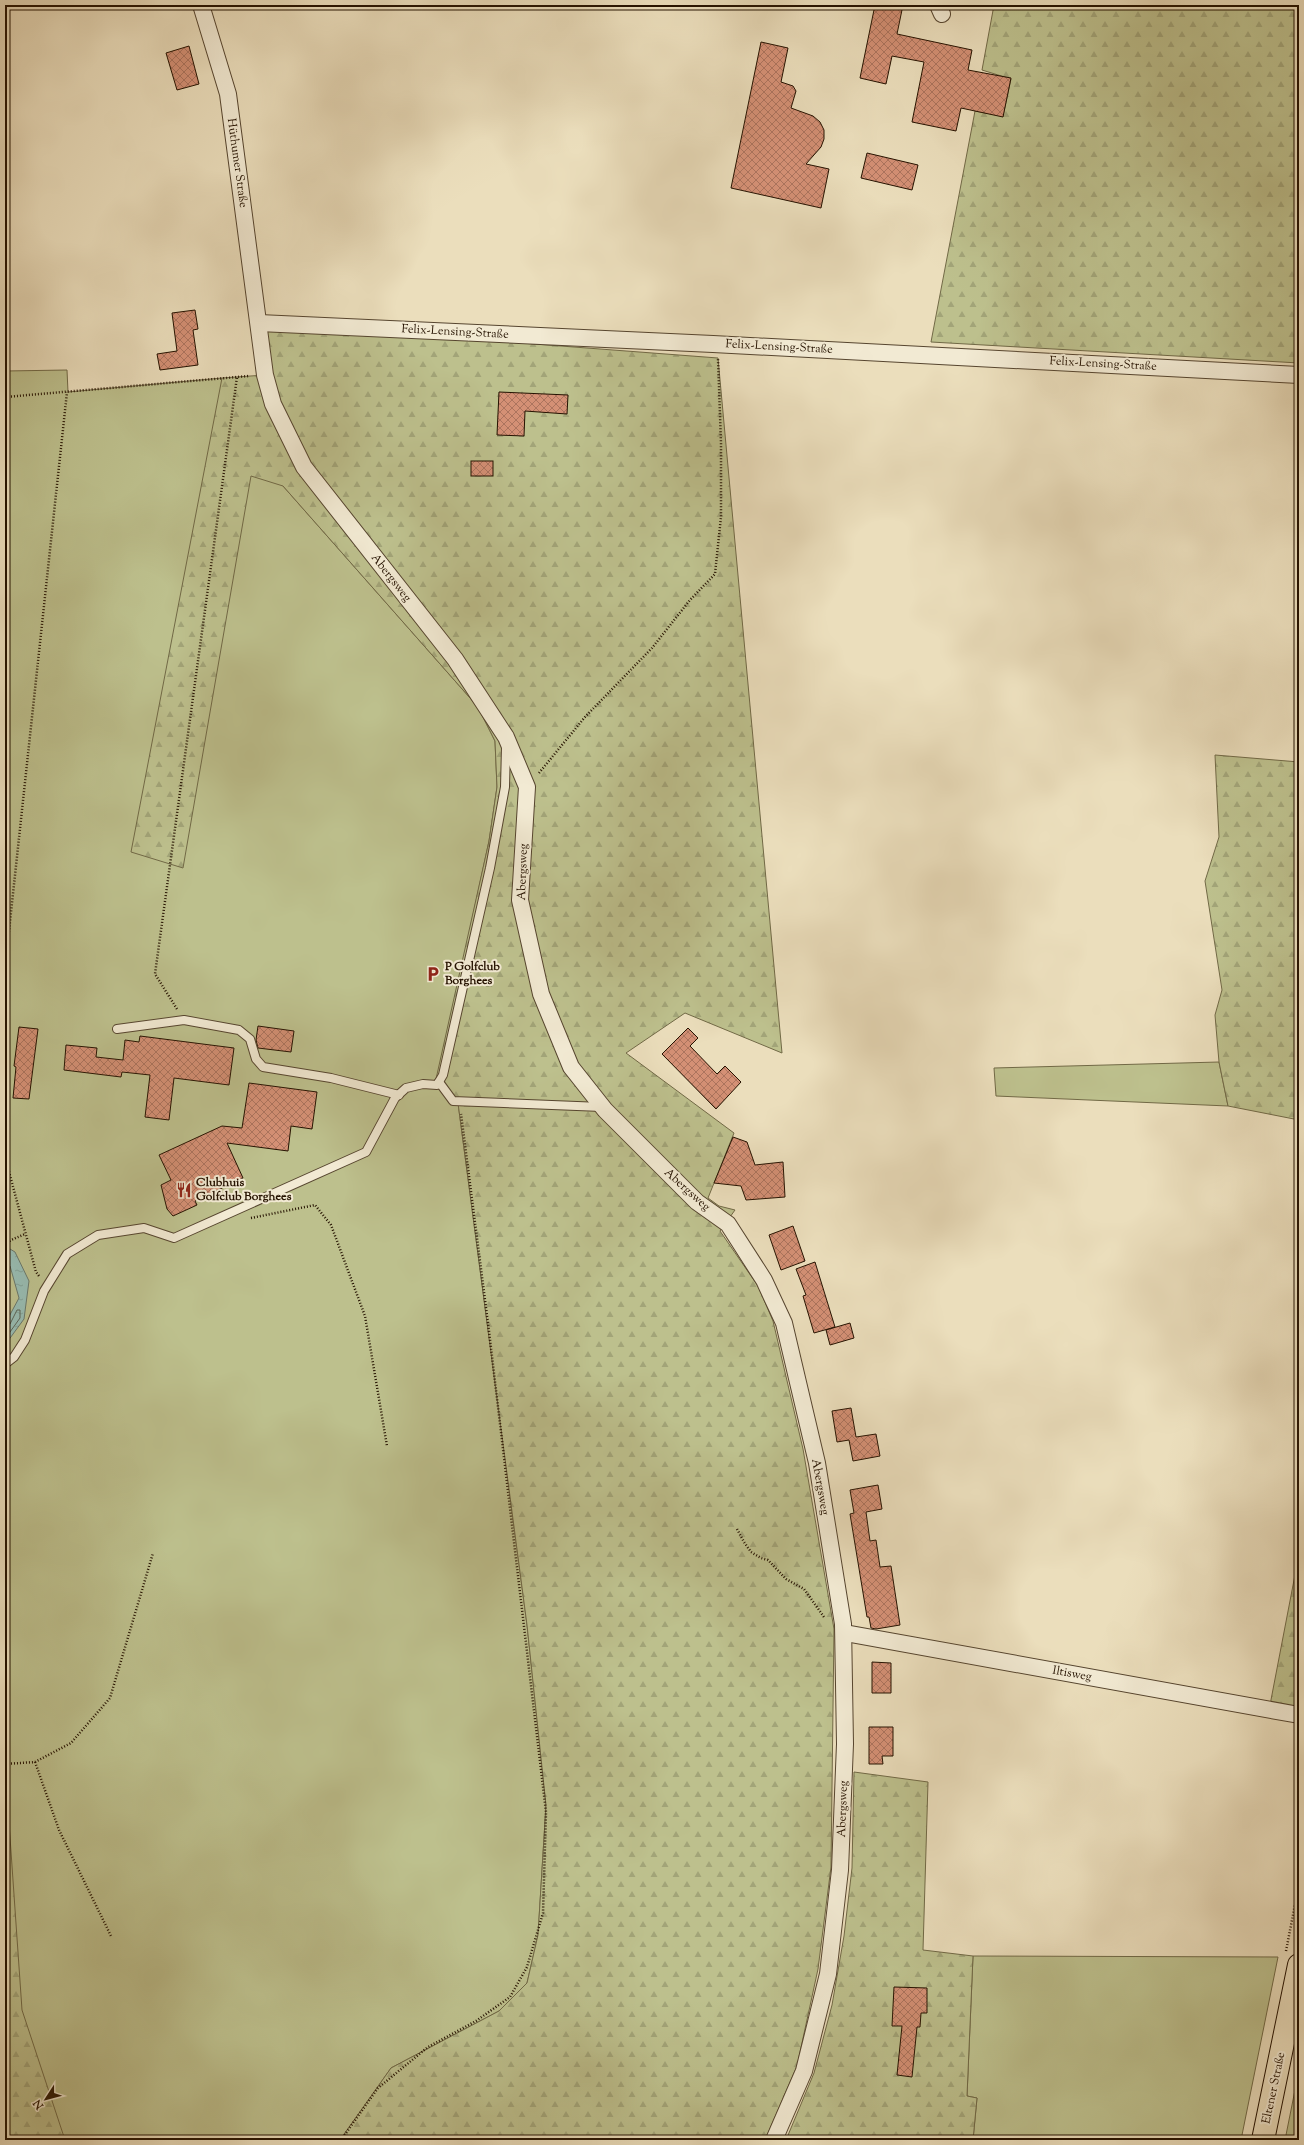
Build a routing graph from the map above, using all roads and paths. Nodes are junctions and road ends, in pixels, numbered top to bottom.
1 (201, 5) edge
2 (259, 323) junction
3 (717, 344) junction
4 (265, 375) junction
5 (1299, 375) edge
6 (237, 377) junction
7 (67, 392) junction
8 (5, 397) edge
9 (506, 737) junction
10 (527, 787) junction
11 (5, 968) edge
12 (184, 1020) junction
13 (117, 1029) dead end
14 (439, 1082) junction
15 (399, 1095) junction
16 (453, 1101) junction
17 (603, 1107) junction
18 (5, 1157) edge
19 (231, 1210) junction
20 (26, 1234) junction
21 (5, 1245) edge
22 (48, 1286) junction
23 (5, 1364) edge
24 (387, 1446) dead end
25 (737, 1529) dead end
26 (153, 1553) dead end
27 (844, 1629) junction
28 (1299, 1715) edge
29 (35, 1762) junction
30 (5, 1764) edge
31 (111, 1936) dead end
32 (1299, 1965) edge
33 (341, 2140) edge
34 (774, 2140) edge
35 (1263, 2140) edge

1 - 2 street, Hüthumer Straße
2 - 3 street, Felix-Lensing-Straße
2 - 4 street, Abergsweg
3 - 5 street, Felix-Lensing-Straße
3 - 10 path
4 - 6 path
4 - 9 street, Abergsweg
6 - 7 path
6 - 12 path
7 - 8 path
7 - 11 path
9 - 10 street, Abergsweg
9 - 14 lane
10 - 17 street, Abergsweg
12 - 13 lane
12 - 15 lane
14 - 15 lane
14 - 16 lane
15 - 19 lane
16 - 17 lane
16 - 33 path
17 - 27 street, Abergsweg
18 - 20 path
19 - 22 lane
19 - 24 path
20 - 21 path
20 - 22 path
22 - 23 lane
25 - 27 path
26 - 29 path
27 - 28 street, Iltisweg
27 - 34 street, Abergsweg
29 - 30 path
29 - 31 path
32 - 35 main road, Eltener Straße

